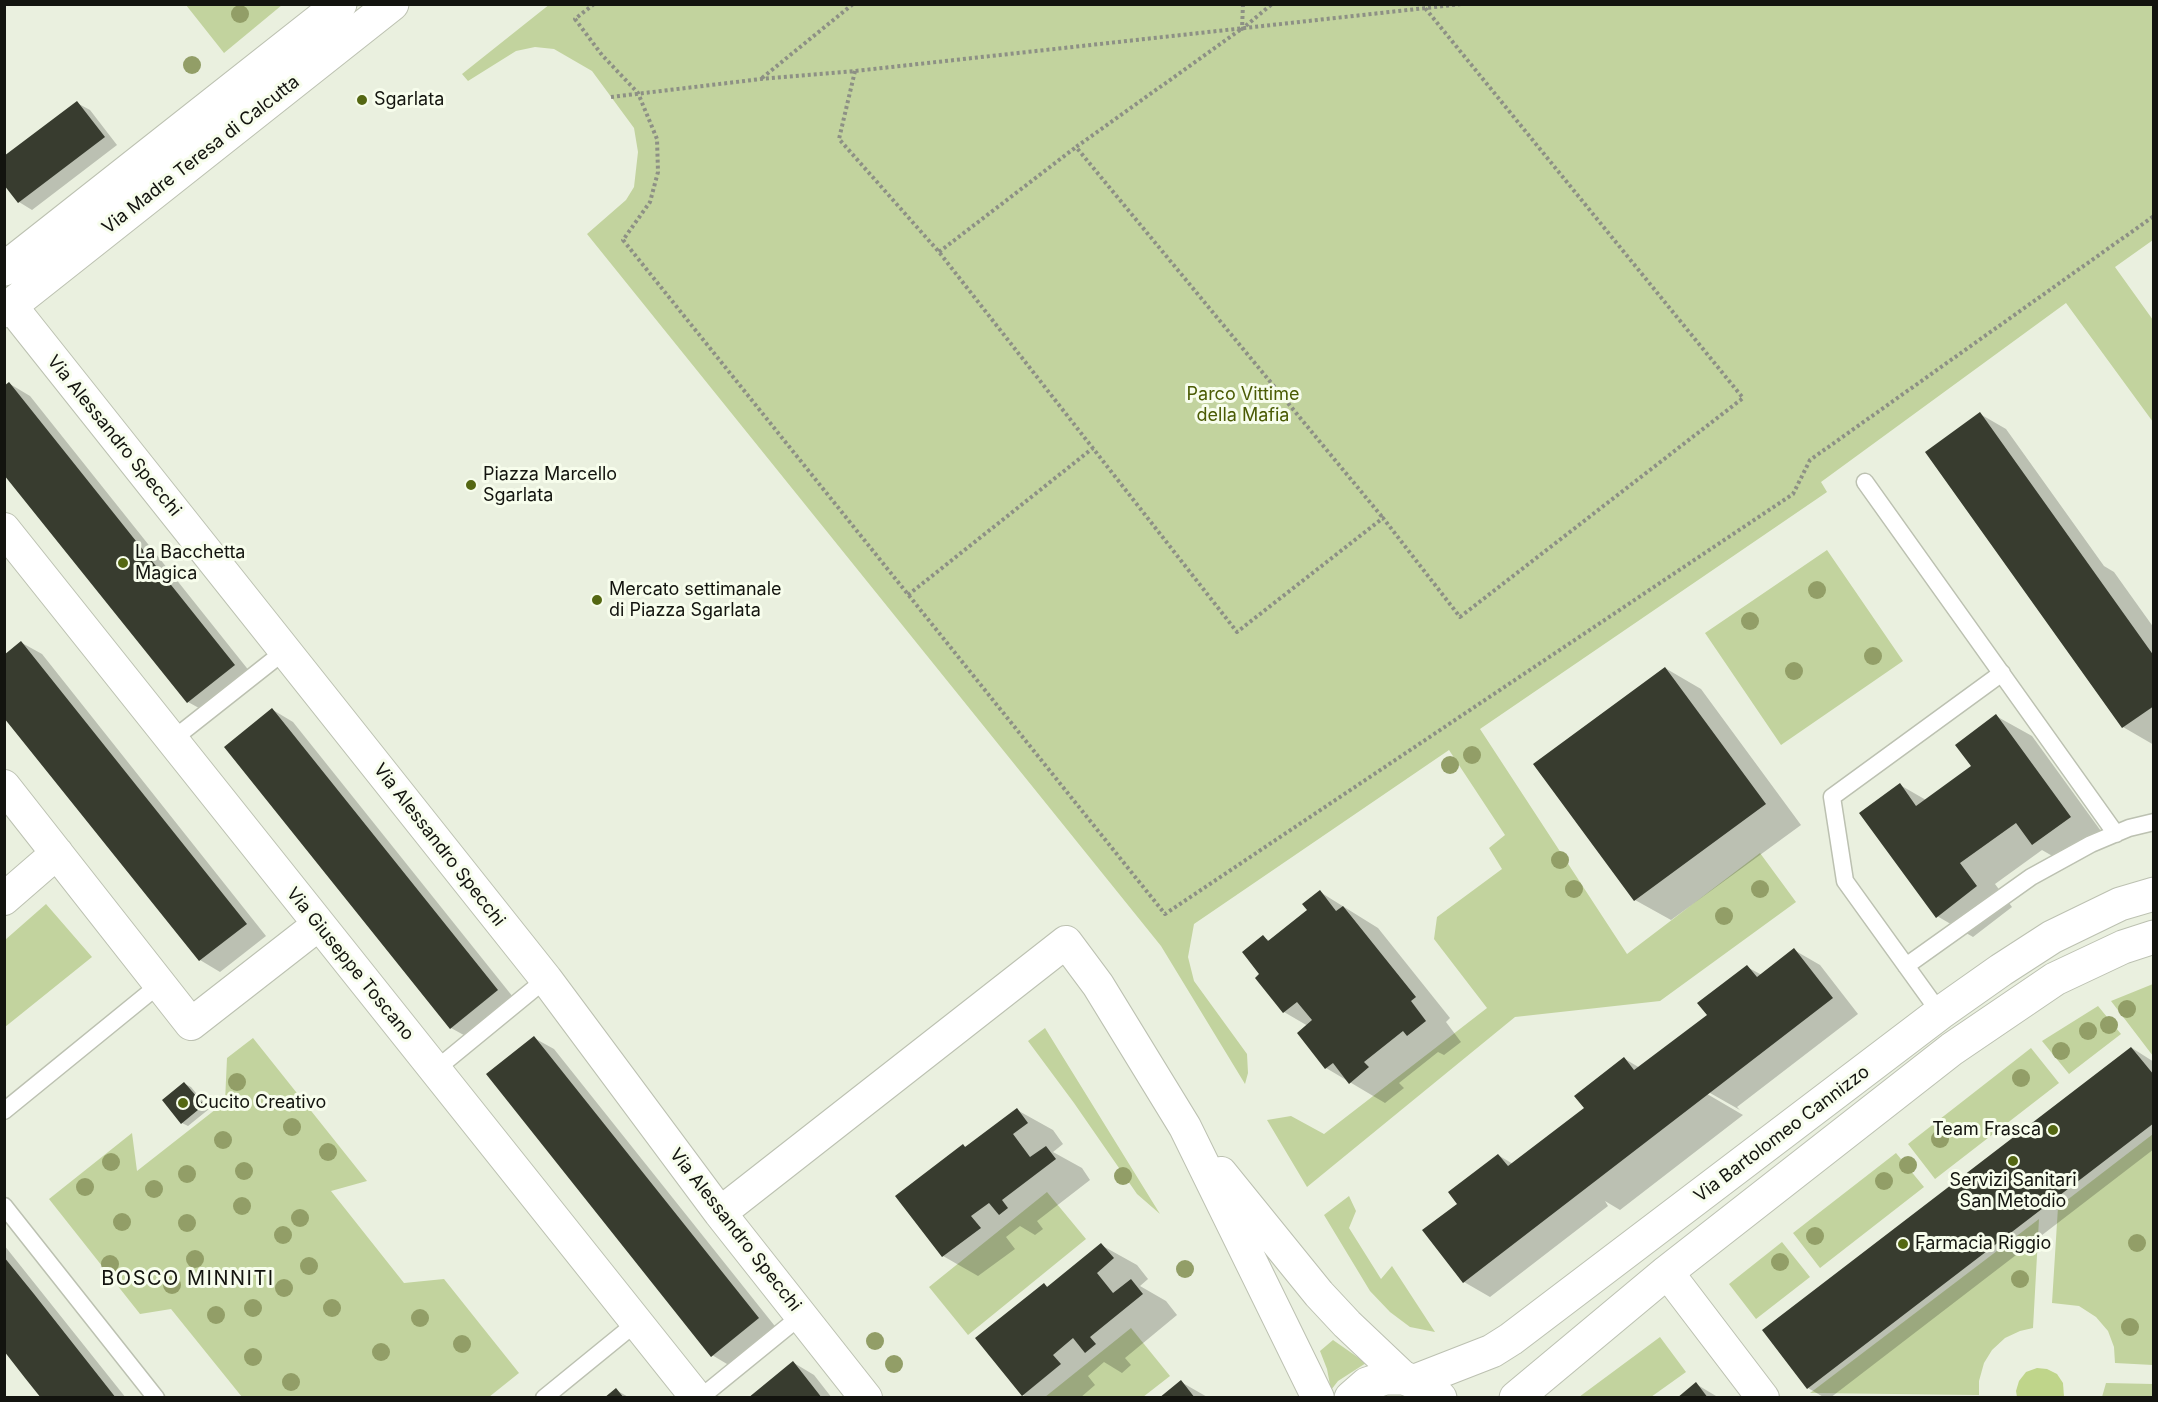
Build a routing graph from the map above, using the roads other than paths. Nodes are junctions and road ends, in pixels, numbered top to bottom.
1 (340, 4) edge
2 (392, 4) edge
3 (4, 269) edge
4 (7, 305) edge
5 (1865, 482) dead end
6 (4, 529) edge
7 (286, 650) junction
8 (2002, 673) junction
9 (172, 740) junction
10 (4, 786) edge
11 (2154, 822) edge
12 (2116, 834) junction
13 (57, 853) junction
14 (2154, 894) edge
15 (4, 899) edge
16 (318, 925) junction
17 (2154, 937) edge
18 (1906, 966) junction
19 (546, 979) junction
20 (160, 984) junction
21 (1940, 1013) junction
22 (435, 1070) junction
23 (4, 1111) edge
24 (1185, 1128) junction
25 (4, 1206) edge
26 (720, 1213) junction
27 (1667, 1272) junction
28 (802, 1315) junction
29 (636, 1323) junction
30 (1420, 1385) edge
31 (156, 1398) edge
32 (543, 1398) edge
33 (699, 1398) edge
34 (866, 1398) edge
35 (1318, 1398) edge
36 (1351, 1398) edge
37 (1516, 1398) edge
38 (1763, 1398) edge

1 - 3 street, Via Madre Teresa di Calcutta
2 - 4 street, Via Madre Teresa di Calcutta
4 - 7 street, Via Alessandro Specchi
5 - 8 lane
6 - 9 street, Via Giuseppe Toscano
7 - 9 lane
7 - 19 street, Via Alessandro Specchi
8 - 12 lane
8 - 18 lane
9 - 16 street, Via Giuseppe Toscano
10 - 13 street
11 - 12 lane
12 - 18 lane
13 - 15 street
13 - 20 street
14 - 21 street, Via Bartolomeo Cannizzo
16 - 20 street
16 - 22 street, Via Giuseppe Toscano
17 - 27 street, Via Bartolomeo Cannizzo
18 - 21 lane
19 - 22 lane
19 - 26 street, Via Alessandro Specchi
20 - 23 lane
21 - 30 street, Via Bartolomeo Cannizzo
22 - 29 street, Via Giuseppe Toscano
24 - 26 street
24 - 30 street
24 - 35 street
25 - 31 lane
26 - 28 street, Via Alessandro Specchi
27 - 37 street, Via Bartolomeo Cannizzo
27 - 38 street
28 - 33 lane
28 - 34 street, Via Alessandro Specchi
29 - 32 lane
29 - 33 street, Via Giuseppe Toscano
30 - 36 street, Via Bartolomeo Cannizzo

